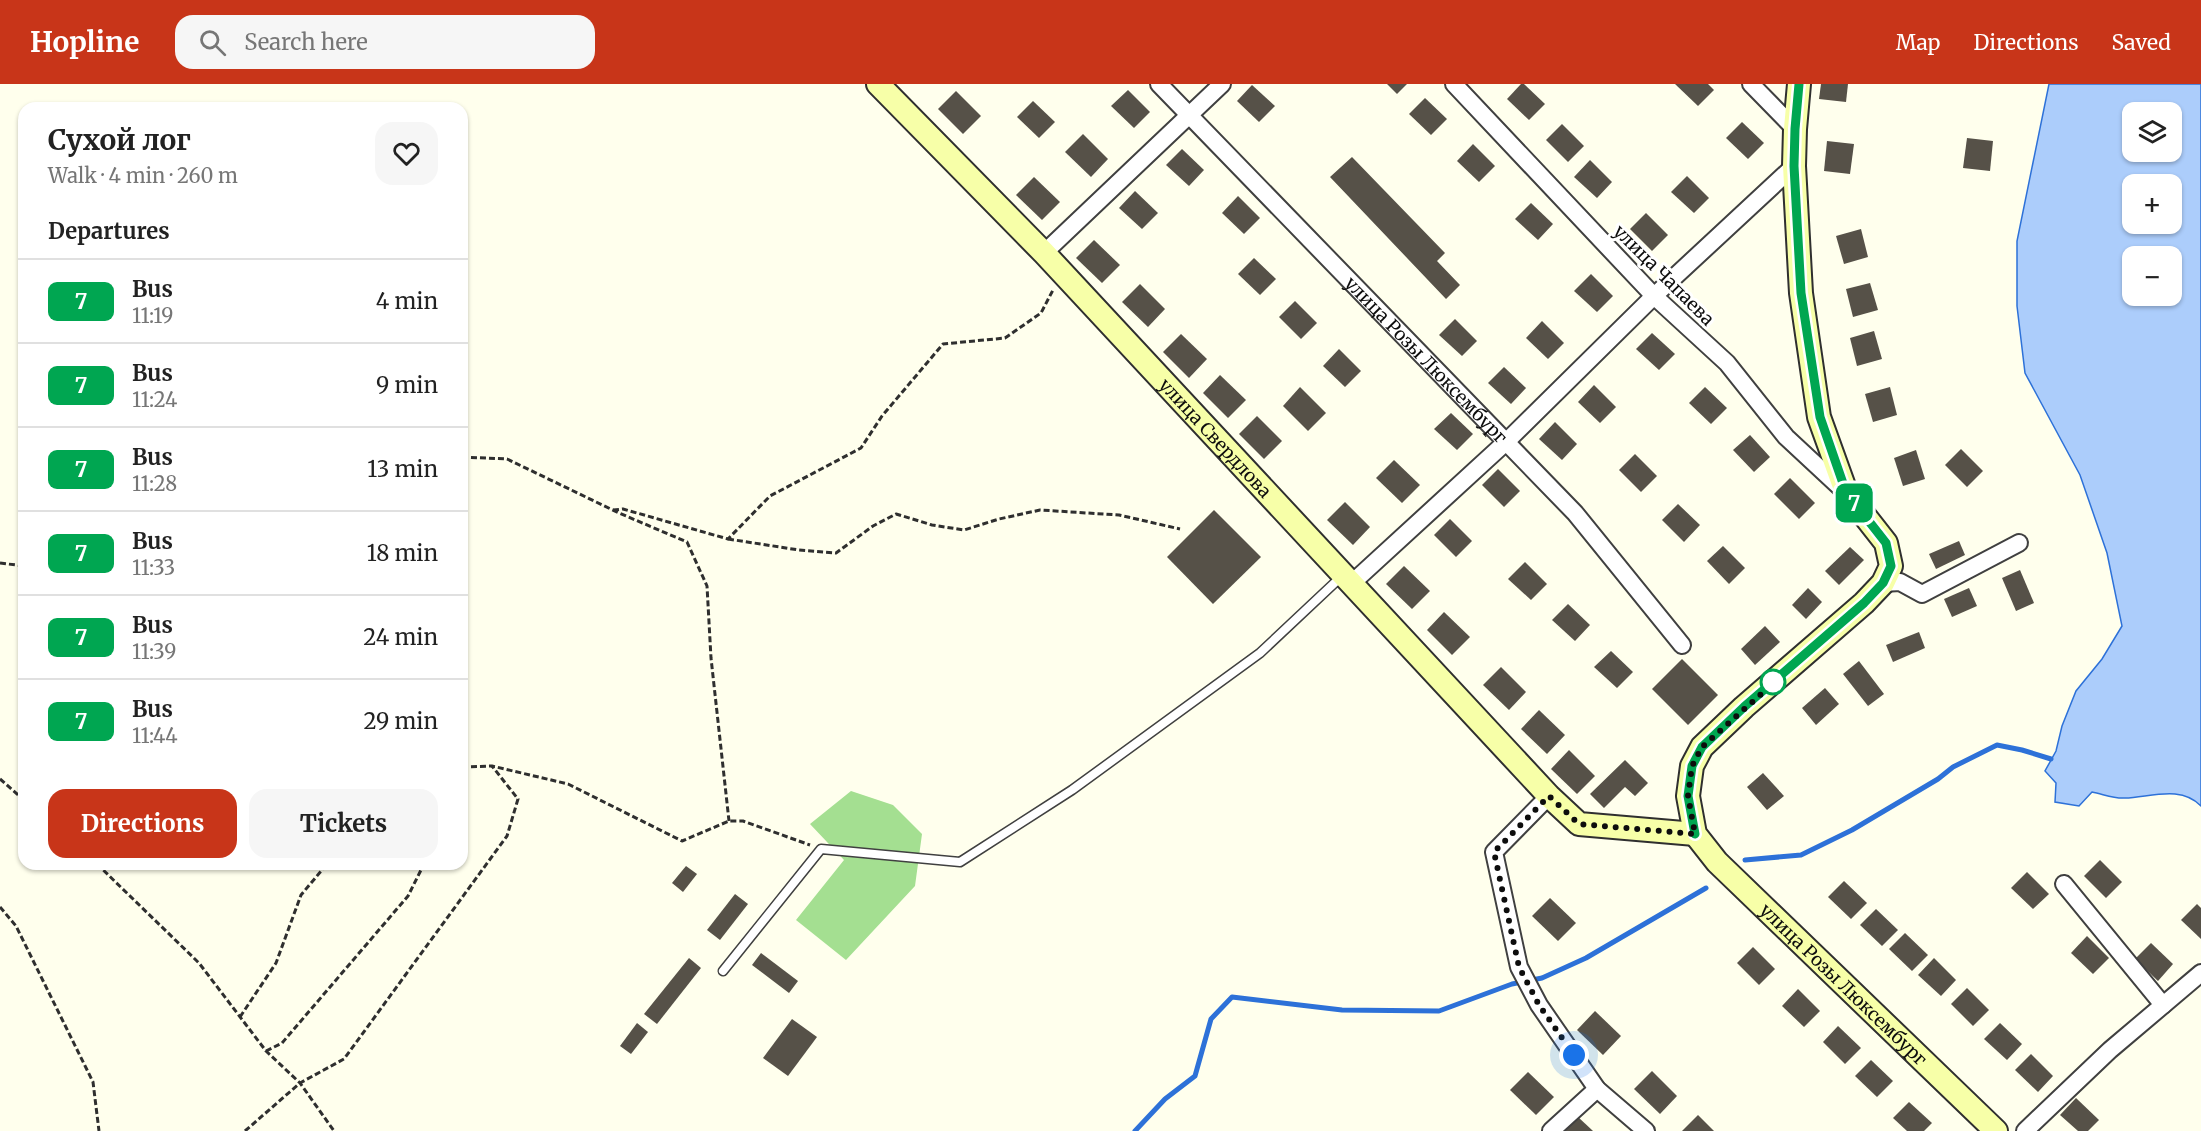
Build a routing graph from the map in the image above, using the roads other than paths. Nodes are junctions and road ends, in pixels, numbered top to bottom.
1 (878, 84) edge
2 (1159, 84) edge
3 (1222, 84) edge
4 (1454, 84) edge
5 (1751, 84) edge
6 (1799, 84) edge
7 (1188, 116) junction
8 (1795, 129) junction
9 (1794, 166) junction
10 (1044, 253) junction
11 (1654, 296) junction
12 (1507, 441) junction
13 (1846, 492) junction
14 (2019, 543) dead end
15 (1347, 580) junction
16 (1883, 583) junction
17 (1682, 645) dead end
18 (1549, 796) junction
19 (1695, 834) junction
20 (2064, 884) dead end
21 (723, 971) dead end
22 (2201, 973) edge
23 (2163, 1005) junction
24 (1597, 1089) junction
25 (1551, 1131) edge
26 (1646, 1131) edge
27 (1996, 1131) edge
28 (2025, 1131) edge

1 - 10 street, улица Свердлова
2 - 7 street, улица Розы Люксембург
3 - 7 street
4 - 11 street, улица Чапаева
5 - 8 street
6 - 8 street
7 - 10 street
7 - 12 street, улица Розы Люксембург
8 - 9 street
9 - 11 street
9 - 13 street
10 - 15 street, улица Свердлова
11 - 12 street
11 - 13 street, улица Чапаева
12 - 15 street
12 - 17 street, улица Розы Люксембург
13 - 16 street
14 - 16 street
15 - 18 street, улица Свердлова
15 - 21 lane
16 - 19 street
18 - 19 street, улица Свердлова
18 - 24 street
19 - 27 street, улица Розы Люксембург
20 - 23 street
22 - 23 street
23 - 28 street
24 - 25 street
24 - 26 street

